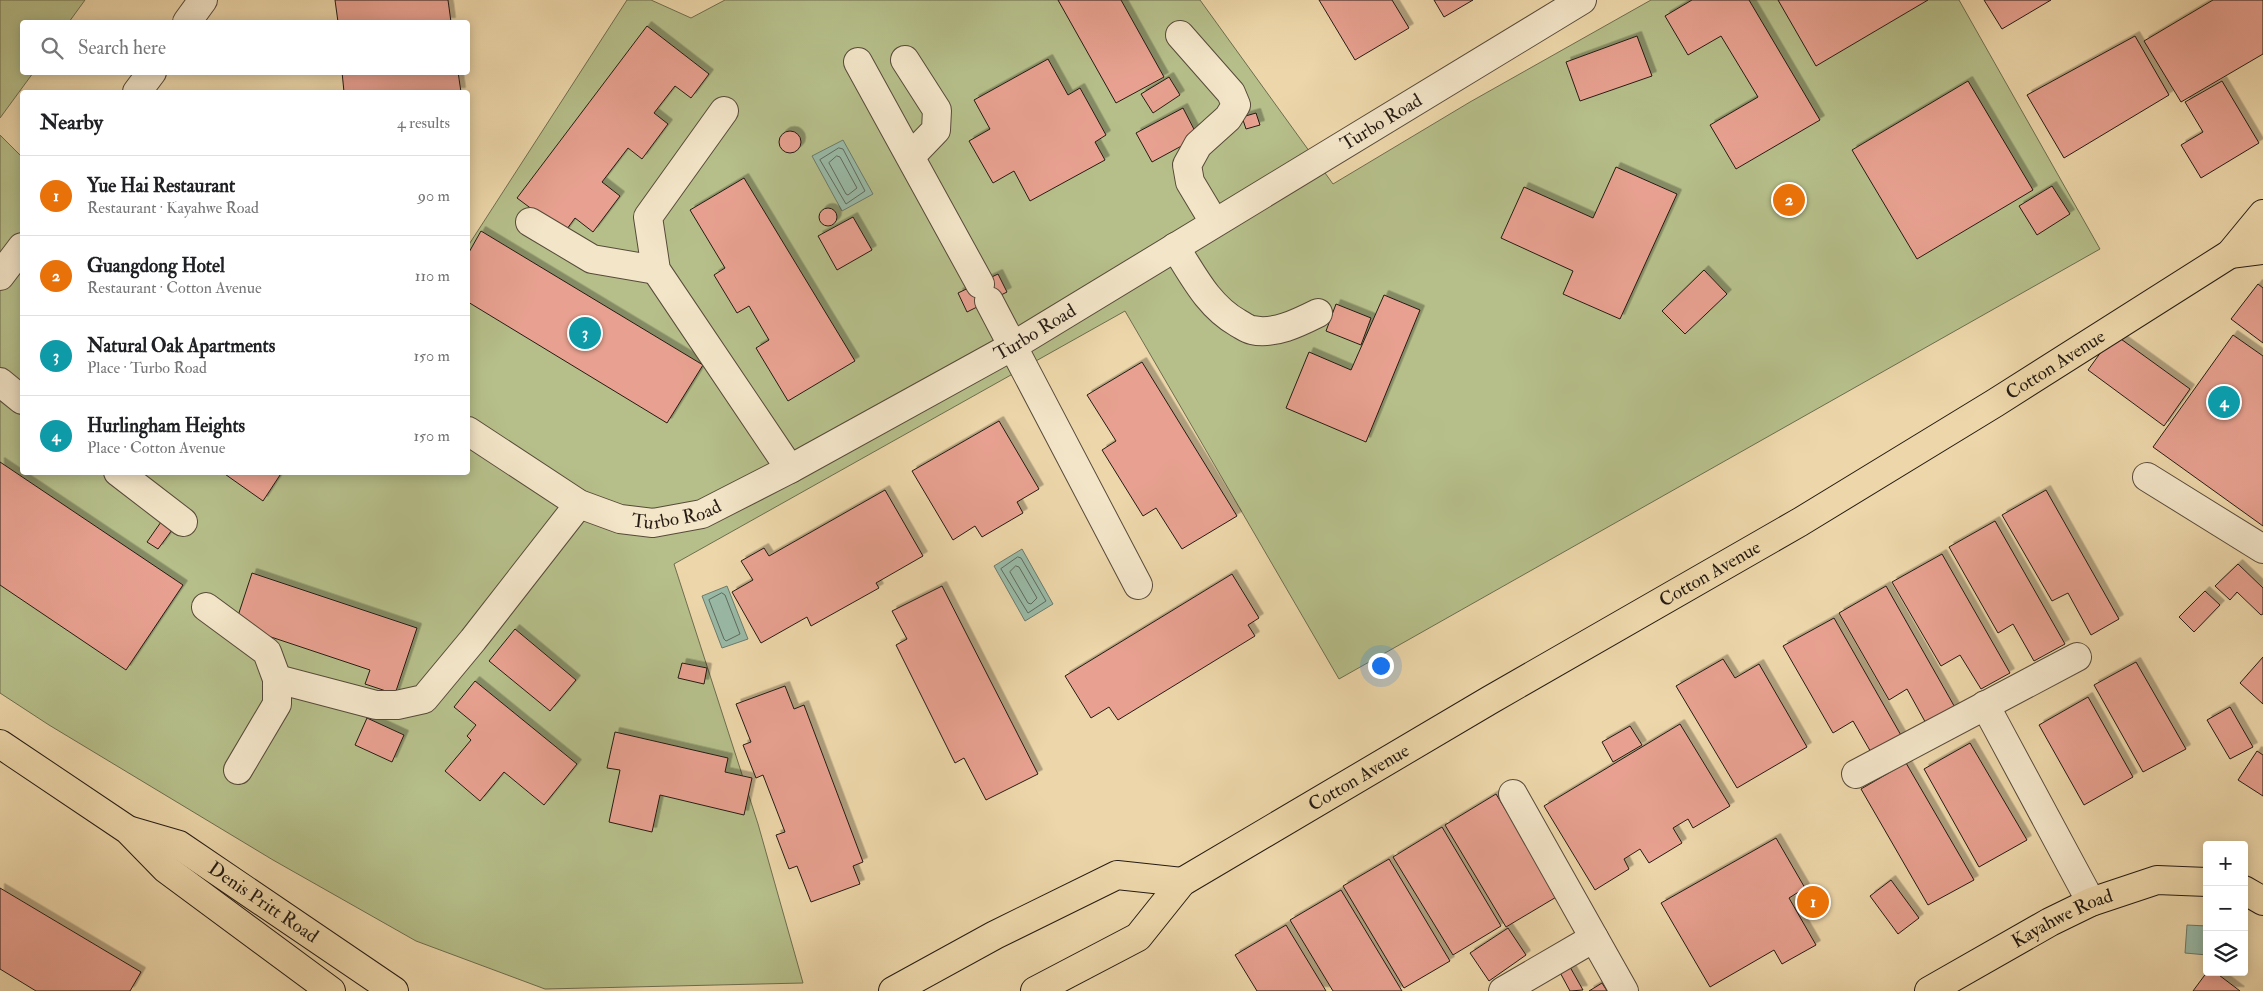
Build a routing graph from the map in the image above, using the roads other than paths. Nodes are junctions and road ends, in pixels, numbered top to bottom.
1 (203, 0) edge
2 (1577, 1) edge
3 (188, 20) edge
4 (1180, 35) dead end
5 (905, 60) dead end
6 (858, 62) dead end
7 (150, 75) edge
8 (138, 90) edge
9 (724, 111) dead end
10 (911, 156) junction
11 (2263, 214) edge
12 (530, 222) dead end
13 (1214, 222) junction
14 (1175, 246) junction
15 (20, 250) edge
16 (2263, 250) edge
17 (2230, 254) junction
18 (656, 270) junction
19 (0, 276) edge
20 (1318, 314) dead end
21 (1014, 346) junction
22 (0, 382) edge
23 (20, 398) edge
24 (470, 432) edge
25 (790, 469) junction
26 (122, 475) edge
27 (2147, 477) dead end
28 (579, 504) junction
29 (183, 522) dead end
30 (2263, 549) edge
31 (1138, 585) dead end
32 (206, 607) dead end
33 (2077, 656) dead end
34 (277, 679) junction
35 (1985, 705) junction
36 (0, 744) edge
37 (238, 770) dead end
38 (1856, 774) dead end
39 (1513, 794) dead end
40 (128, 830) junction
41 (1182, 882) junction
42 (2203, 882) edge
43 (2248, 892) edge
44 (2263, 900) edge
45 (2090, 902) junction
46 (1594, 938) junction
47 (331, 991) edge
48 (394, 991) edge
49 (893, 991) edge
50 (1035, 991) edge
51 (1503, 991) edge
52 (1624, 991) edge
53 (1929, 991) edge

1 - 3 street
2 - 13 street, Turbo Road
4 - 13 street
5 - 10 street
6 - 10 street
7 - 8 street
9 - 18 street
10 - 21 street
11 - 17 main road, Cotton Avenue
12 - 18 street
13 - 14 street, Turbo Road
14 - 20 street
14 - 21 street, Turbo Road
15 - 19 street
16 - 17 main road, Cotton Avenue
17 - 41 main road, Cotton Avenue
18 - 25 street
21 - 25 street, Turbo Road
21 - 31 street
22 - 23 street
24 - 28 street, Turbo Road
25 - 28 street, Turbo Road
26 - 29 street
27 - 30 street
28 - 34 street
32 - 34 street
33 - 35 street
34 - 37 street
35 - 38 street
35 - 45 street
36 - 40 main road, Denis Pritt Road
39 - 46 street
40 - 47 main road, Denis Pritt Road
40 - 48 main road, Denis Pritt Road
41 - 49 main road
41 - 50 main road, Cotton Avenue
42 - 45 main road, Kayahwe Road
43 - 44 main road
45 - 53 main road, Kayahwe Road
46 - 51 street
46 - 52 street

